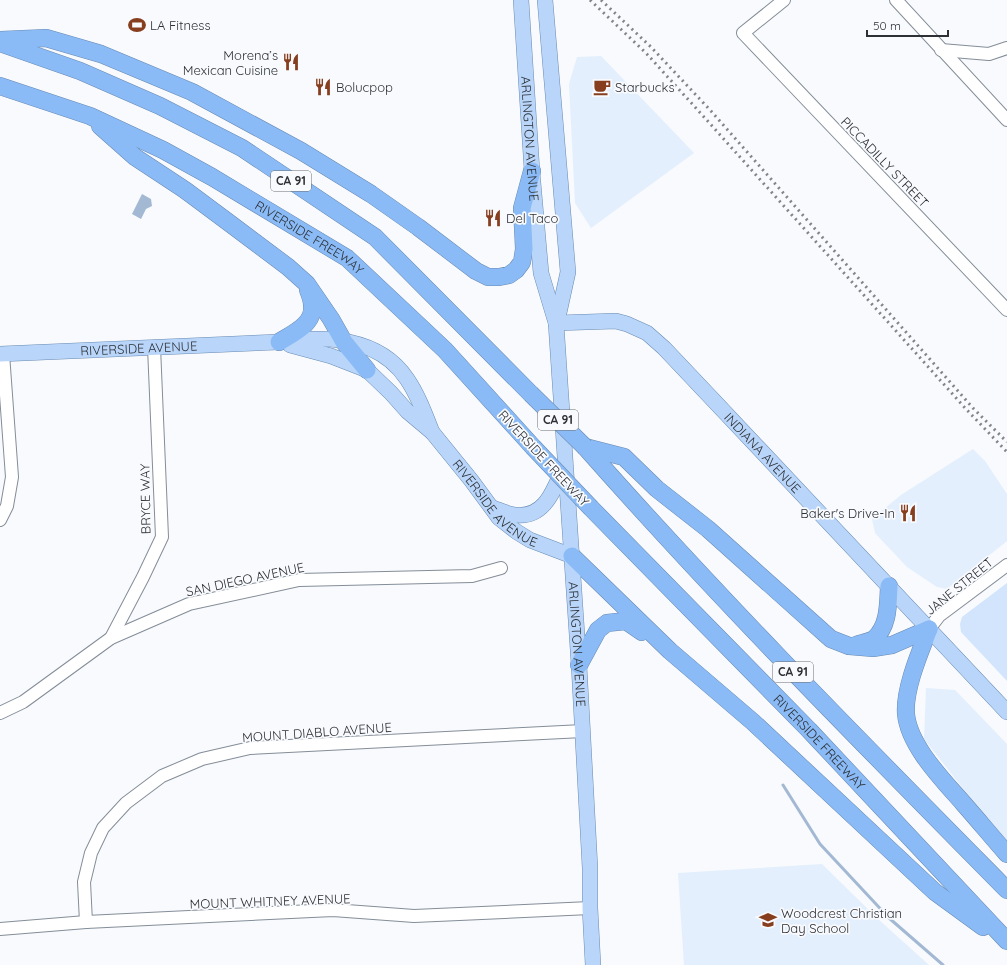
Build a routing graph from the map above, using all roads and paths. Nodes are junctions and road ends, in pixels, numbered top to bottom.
1 (521, 0) edge
2 (545, 0) edge
3 (784, 0) edge
4 (896, 0) edge
5 (0, 40) edge
6 (0, 44) edge
7 (1007, 48) edge
8 (941, 50) junction
9 (0, 86) edge
10 (90, 116) junction
11 (1007, 120) edge
12 (532, 171) junction
13 (307, 284) junction
14 (1007, 310) edge
15 (556, 323) junction
16 (279, 342) junction
17 (344, 342) junction
18 (154, 347) junction
19 (2, 354) edge
20 (367, 370) junction
21 (432, 432) junction
22 (585, 447) junction
23 (565, 463) junction
24 (490, 507) junction
25 (0, 520) edge
26 (572, 556) junction
27 (1007, 565) edge
28 (501, 568) dead end
29 (889, 586) junction
30 (929, 629) junction
31 (111, 638) junction
32 (850, 646) junction
33 (670, 651) junction
34 (579, 665) junction
35 (1007, 712) edge
36 (0, 714) edge
37 (583, 732) junction
38 (1007, 854) edge
39 (1007, 890) edge
40 (590, 908) junction
41 (86, 922) junction
42 (0, 928) edge
43 (1007, 941) edge
44 (1007, 944) edge
45 (593, 965) edge

1 - 12 main road, ARLINGTON AVENUE
2 - 15 main road, ARLINGTON AVENUE
3 - 14 street, PICCADILLY STREET
4 - 8 street
5 - 12 highway
6 - 22 highway, CA 91, bridge
7 - 8 street
8 - 11 street
9 - 10 highway, RIVERSIDE FREEWAY / CA 91
10 - 13 highway
10 - 43 highway, RIVERSIDE FREEWAY / CA 91, bridge
12 - 15 main road, ARLINGTON AVENUE
13 - 16 highway
13 - 17 highway
15 - 23 main road, ARLINGTON AVENUE
15 - 29 main road, INDIANA AVENUE
16 - 17 main road, RIVERSIDE AVENUE
16 - 18 main road, RIVERSIDE AVENUE
16 - 20 main road, RIVERSIDE AVENUE
17 - 20 highway
17 - 21 main road, RIVERSIDE AVENUE
18 - 19 main road, RIVERSIDE AVENUE
18 - 31 street, BRYCE WAY
19 - 25 street
20 - 21 main road, RIVERSIDE AVENUE
21 - 24 main road, RIVERSIDE AVENUE
22 - 32 highway
22 - 39 highway, CA 91
23 - 24 main road
23 - 26 main road, ARLINGTON AVENUE
24 - 26 main road, RIVERSIDE AVENUE
26 - 33 highway
26 - 34 main road, ARLINGTON AVENUE
27 - 30 street, JANE STREET
28 - 31 street, SAN DIEGO AVENUE
29 - 30 main road, INDIANA AVENUE
29 - 32 highway
30 - 32 highway
30 - 35 main road, INDIANA AVENUE
30 - 38 highway
31 - 36 street, SAN DIEGO AVENUE
33 - 34 highway
33 - 44 highway
34 - 37 main road, ARLINGTON AVENUE
37 - 40 main road, ARLINGTON AVENUE
37 - 41 street, MOUNT DIABLO AVENUE
40 - 41 street, MOUNT WHITNEY AVENUE
40 - 45 main road, ARLINGTON AVENUE
41 - 42 street, MOUNT WHITNEY AVENUE

